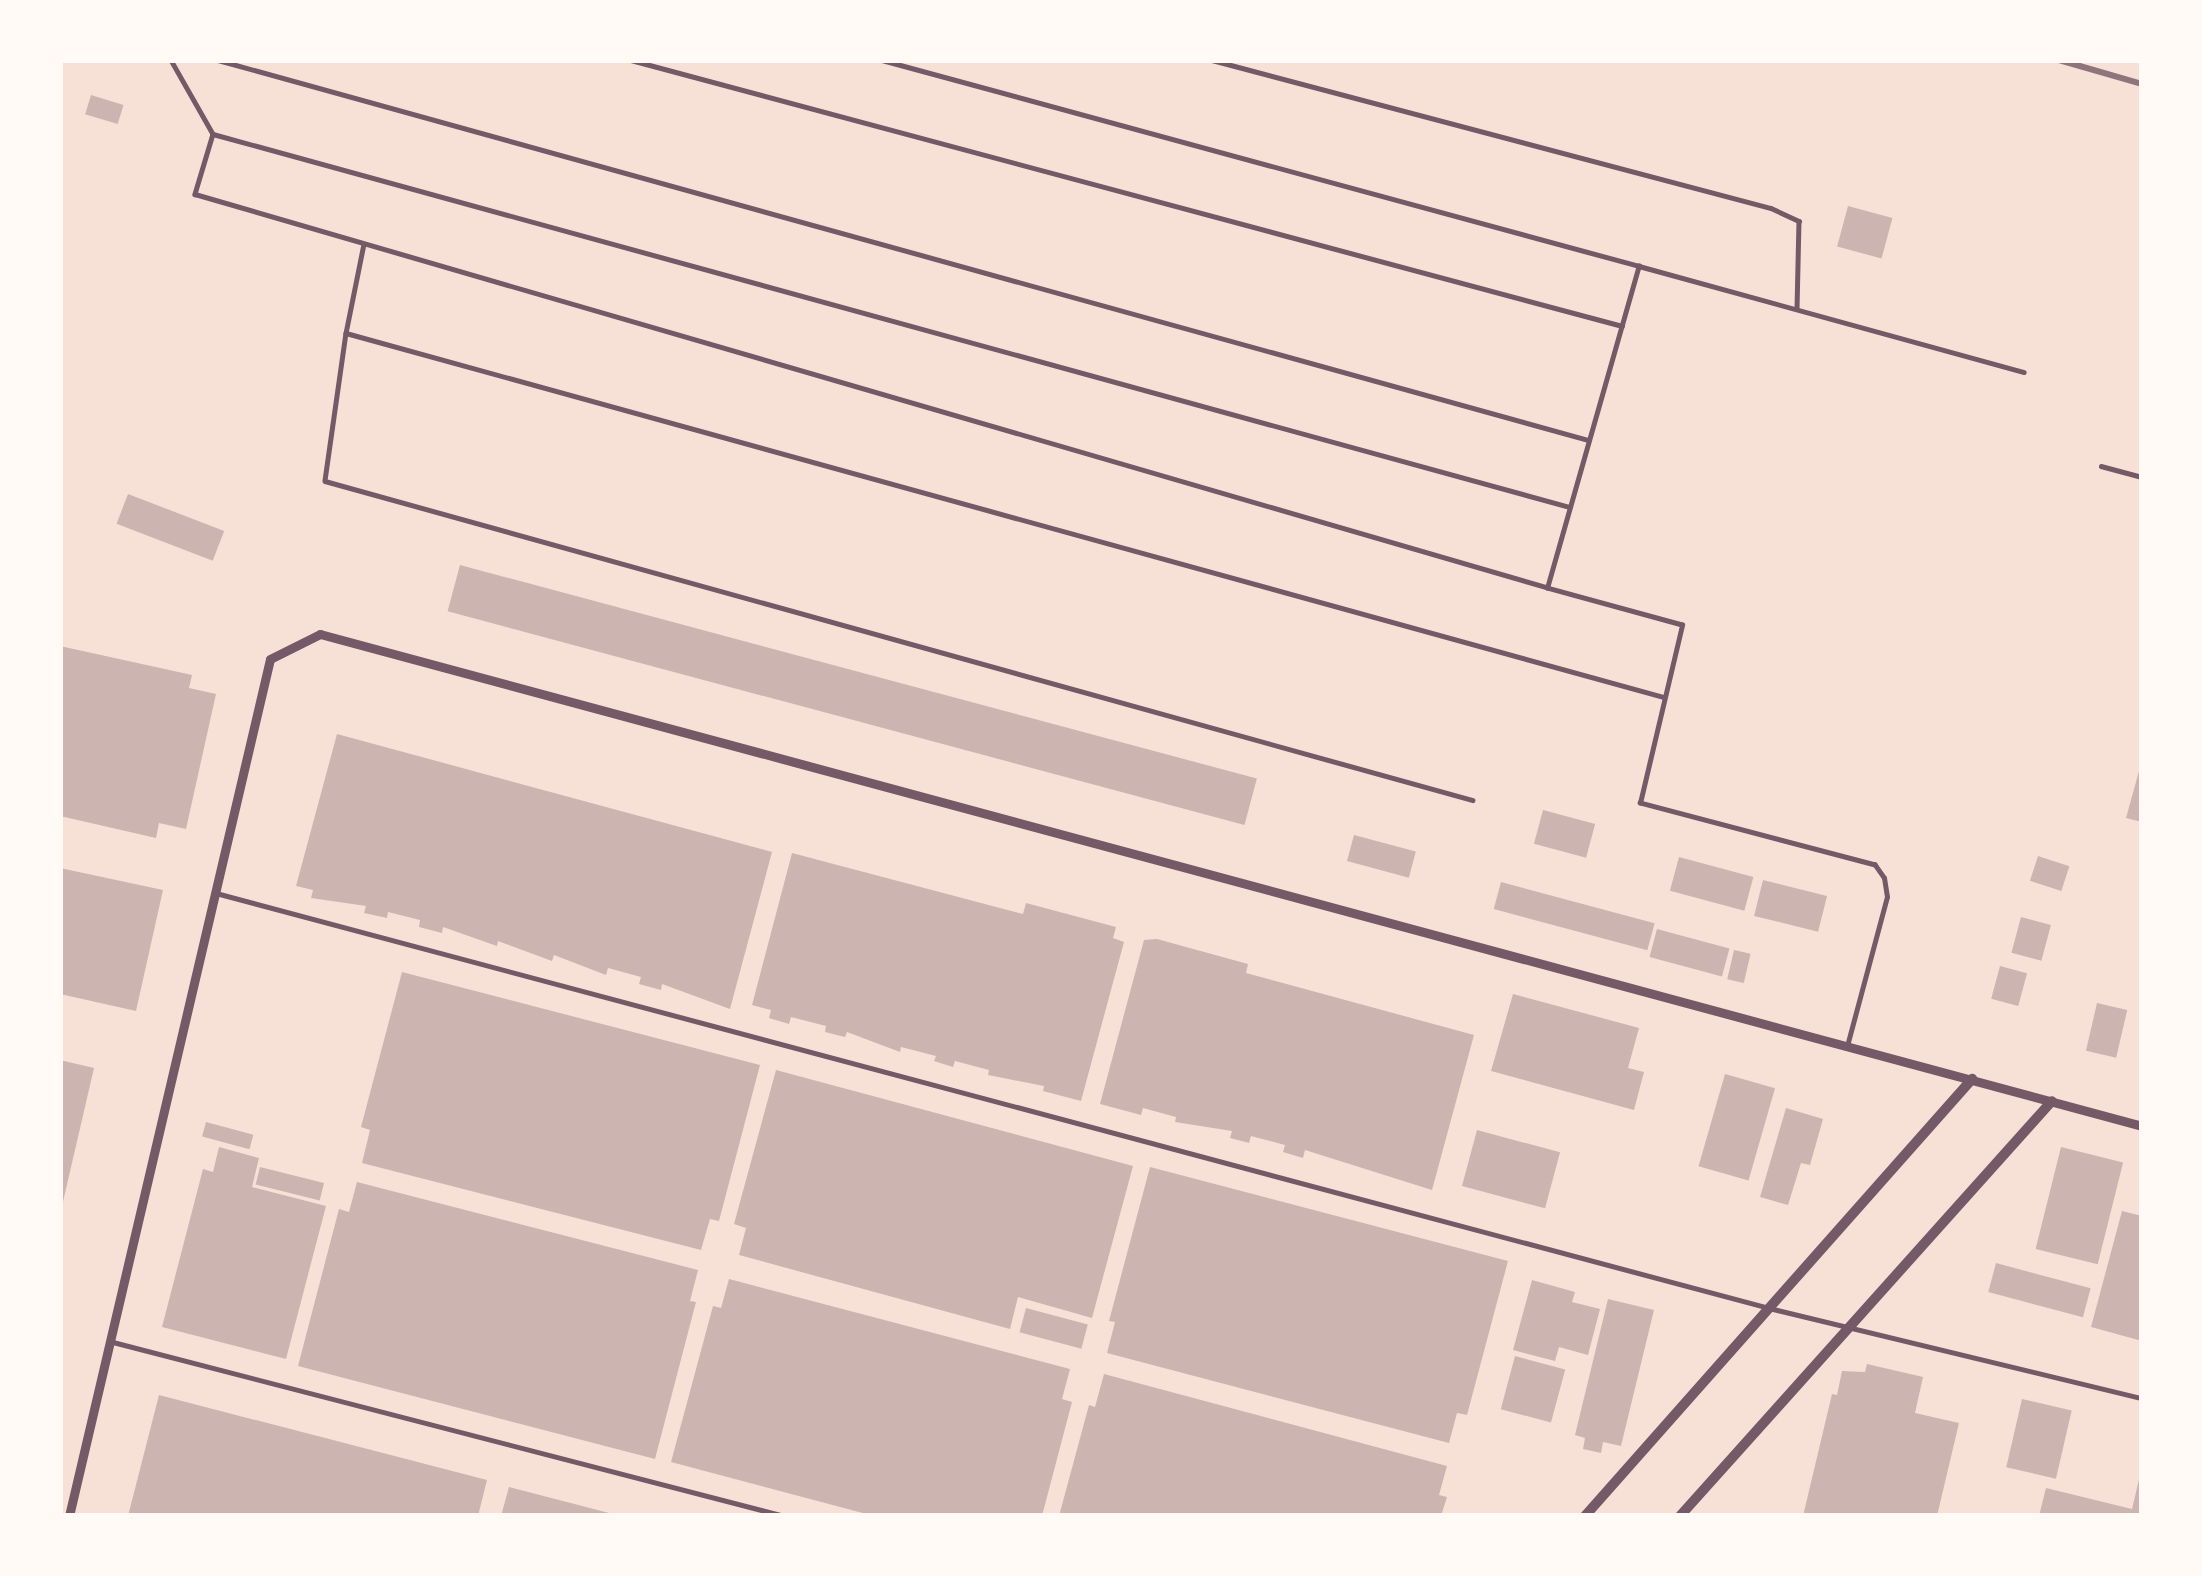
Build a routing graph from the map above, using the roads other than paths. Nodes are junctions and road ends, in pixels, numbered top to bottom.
1 (171, 60) edge
2 (218, 60) edge
3 (632, 60) edge
4 (882, 60) edge
5 (1212, 60) edge
6 (213, 134) junction
7 (364, 244) junction
8 (1639, 266) junction
9 (1797, 309) junction
10 (1622, 326) junction
11 (346, 333) junction
12 (2024, 372) dead end
13 (1589, 440) junction
14 (2101, 466) dead end
15 (2142, 476) edge
16 (1570, 507) junction
17 (1547, 588) junction
18 (1665, 697) junction
19 (1472, 800) dead end
20 (216, 893) junction
21 (1847, 1046) junction
22 (1972, 1079) junction
23 (2052, 1101) junction
24 (2142, 1126) edge
25 (1765, 1307) junction
26 (1847, 1325) junction
27 (113, 1342) junction
28 (2142, 1398) edge
29 (69, 1516) edge
30 (785, 1516) edge
31 (1586, 1516) edge
32 (1680, 1516) edge

1 - 6 lane
2 - 13 lane
3 - 10 lane
4 - 8 lane
5 - 9 lane
6 - 7 lane
6 - 16 lane
7 - 11 lane
7 - 17 lane
8 - 9 lane
8 - 10 lane
9 - 12 lane
10 - 13 lane
11 - 18 lane
11 - 19 lane
13 - 16 lane
14 - 15 lane
16 - 17 lane
17 - 18 lane
18 - 21 lane
20 - 21 street
20 - 25 lane
20 - 27 street
21 - 22 street
22 - 23 street
22 - 25 street
23 - 24 street
23 - 26 street
25 - 26 lane
25 - 31 street
26 - 28 lane
26 - 32 street
27 - 29 street
27 - 30 lane

